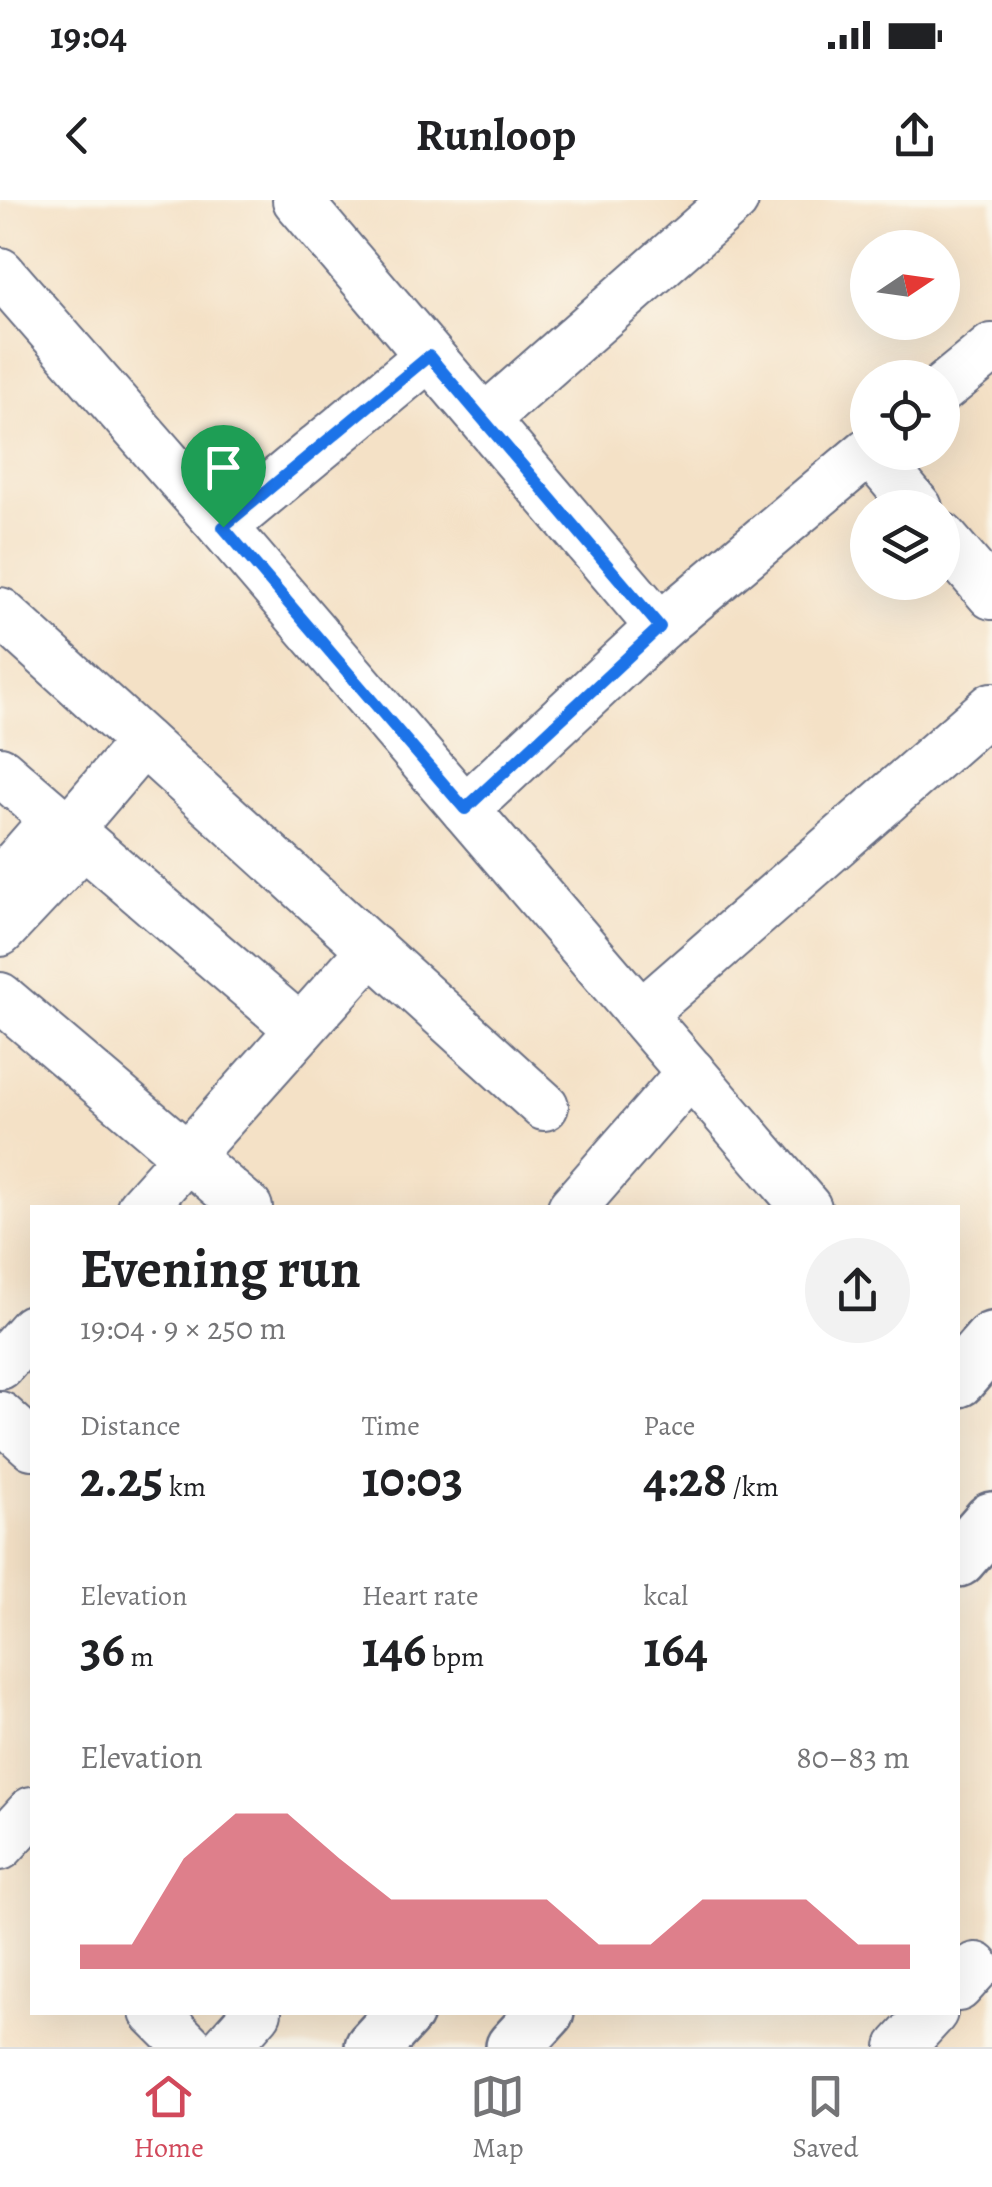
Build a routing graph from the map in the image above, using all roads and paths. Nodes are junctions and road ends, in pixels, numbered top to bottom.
1 (734, 200) edge
2 (301, 201) edge
3 (0, 272) edge
4 (992, 348) edge
5 (429, 356) junction
6 (960, 375) edge
7 (484, 420) junction
8 (850, 468) edge
9 (885, 470) edge
10 (902, 490) edge
11 (223, 527) junction
12 (960, 557) edge
13 (992, 595) edge
14 (0, 612) edge
15 (660, 627) junction
16 (992, 707) edge
17 (143, 742) junction
18 (0, 771) edge
19 (465, 809) junction
20 (69, 831) junction
21 (1, 916) edge
22 (372, 949) junction
23 (0, 996) edge
24 (641, 1014) junction
25 (300, 1029) junction
26 (691, 1072) junction
27 (544, 1106) dead end
28 (187, 1156) junction
29 (143, 1205) edge
30 (244, 1205) edge
31 (575, 1205) edge
32 (804, 1205) edge
33 (30, 1330) edge
34 (992, 1340) edge
35 (0, 1365) edge
36 (960, 1377) edge
37 (0, 1416) edge
38 (30, 1443) edge
39 (992, 1520) edge
40 (960, 1556) edge
41 (30, 1813) edge
42 (0, 1846) edge
43 (157, 2015) edge
44 (254, 2015) edge
45 (402, 2015) edge
46 (506, 2015) edge
47 (543, 2015) edge
48 (930, 2015) edge
49 (189, 2047) edge
50 (226, 2047) edge
51 (373, 2047) edge
52 (483, 2047) edge
53 (514, 2047) edge
54 (901, 2047) edge

1 - 7 street
2 - 5 street
3 - 11 street
4 - 6 street
5 - 7 street
5 - 11 street
7 - 15 street
8 - 15 street
9 - 10 street
11 - 19 street
12 - 13 street
14 - 17 street
15 - 19 street
16 - 24 street
17 - 20 street
17 - 22 street
18 - 20 street
19 - 24 street
20 - 21 street
20 - 25 street
22 - 25 street
22 - 27 street
23 - 28 street
24 - 26 street
25 - 28 street
26 - 31 street
26 - 32 street
28 - 29 street
28 - 30 street
33 - 35 street
34 - 36 highway
37 - 38 street
39 - 40 highway
41 - 42 street
43 - 49 street
44 - 50 street
45 - 51 highway
46 - 52 highway
47 - 53 highway
48 - 54 street

